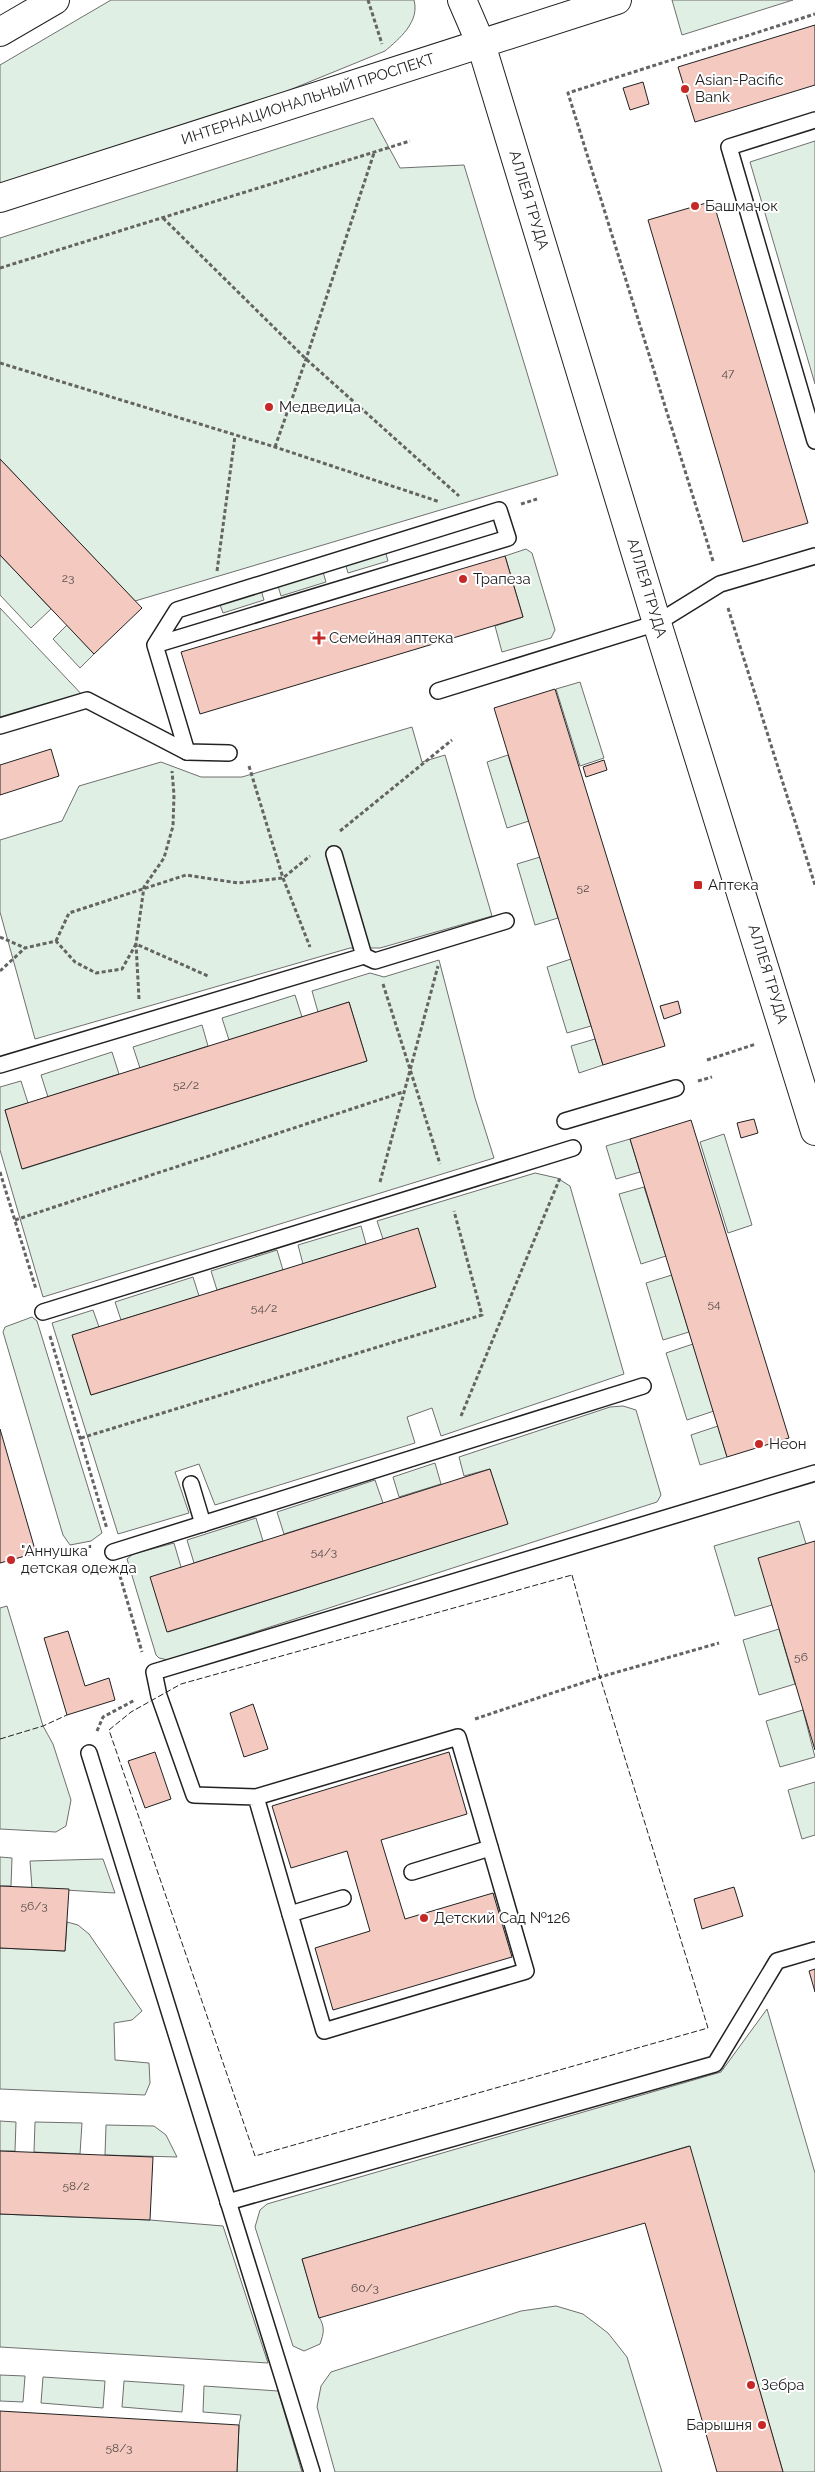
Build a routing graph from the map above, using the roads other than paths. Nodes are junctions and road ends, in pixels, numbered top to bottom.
1 (55, 0) edge
2 (462, 0) edge
3 (476, 0) edge
4 (617, 0) edge
5 (0, 32) edge
6 (481, 44) junction
7 (815, 120) edge
8 (0, 198) edge
9 (815, 441) edge
10 (815, 556) edge
11 (657, 623) junction
12 (155, 644) junction
13 (438, 691) dead end
14 (0, 726) edge
15 (187, 752) junction
16 (229, 753) dead end
17 (334, 854) dead end
18 (506, 921) dead end
19 (370, 958) junction
20 (0, 1065) edge
21 (676, 1088) dead end
22 (565, 1121) dead end
23 (815, 1130) edge
24 (573, 1148) road end
25 (43, 1312) road end
26 (643, 1386) dead end
27 (815, 1473) edge
28 (191, 1484) dead end
29 (204, 1524) junction
30 (113, 1552) road end
31 (89, 1753) road end
32 (256, 1797) junction
33 (490, 1848) junction
34 (412, 1872) dead end
35 (343, 1898) dead end
36 (290, 1914) junction
37 (815, 1950) edge
38 (228, 2202) junction
39 (312, 2472) edge

1 - 5 street
2 - 6 street, АЛЛЕЯ ТРУДА
3 - 6 street, АЛЛЕЯ ТРУДА
4 - 6 street, ИНТЕРНАЦИОНАЛЬНЫЙ ПРОСПЕКТ
6 - 8 street, ИНТЕРНАЦИОНАЛЬНЫЙ ПРОСПЕКТ
6 - 11 street, АЛЛЕЯ ТРУДА
7 - 9 lane
10 - 11 lane
11 - 13 lane
11 - 23 street, АЛЛЕЯ ТРУДА
12 - 12 lane
12 - 15 lane
14 - 15 lane
15 - 16 lane
17 - 19 lane
18 - 19 lane
19 - 20 lane
21 - 22 lane
24 - 25 lane
26 - 29 lane
27 - 32 lane
28 - 29 lane
29 - 30 lane
31 - 38 lane
32 - 33 lane
32 - 36 lane
33 - 34 lane
33 - 36 lane
35 - 36 lane
37 - 38 lane
38 - 39 lane

